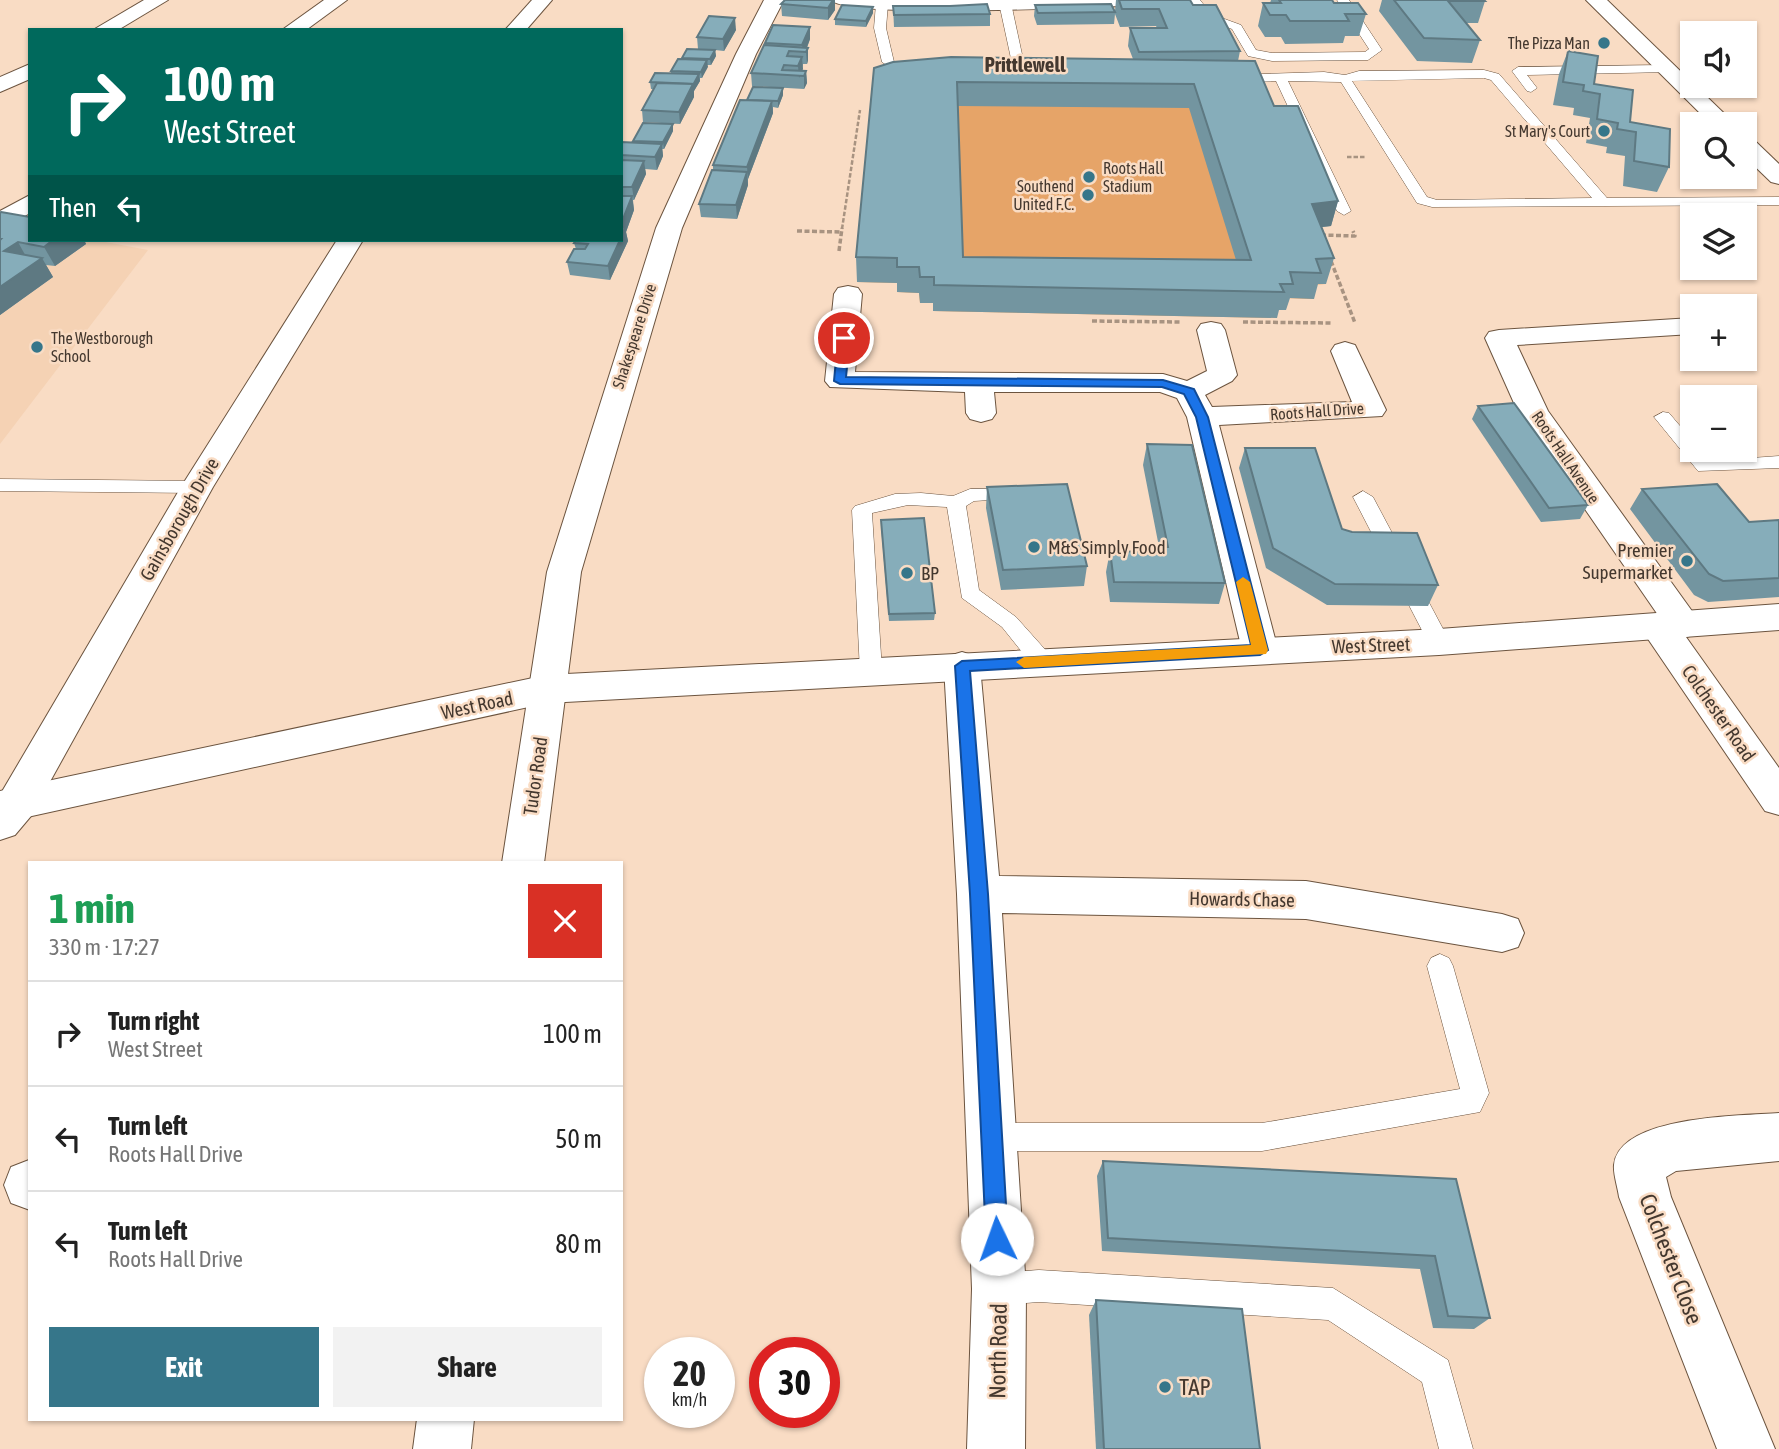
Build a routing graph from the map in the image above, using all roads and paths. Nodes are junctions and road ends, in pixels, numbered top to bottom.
1 (158, 0) edge
2 (337, 0) edge
3 (542, 0) edge
4 (774, 0) edge
5 (841, 0) edge
6 (1126, 0) edge
7 (1194, 0) edge
8 (1343, 0) edge
9 (1596, 0) edge
10 (1005, 3) junction
11 (882, 4) junction
12 (107, 28) edge
13 (295, 28) edge
14 (517, 28) edge
15 (888, 62) edge
16 (1665, 69) junction
17 (28, 70) edge
18 (1280, 77) junction
19 (1044, 78) edge
20 (1223, 78) edge
21 (1345, 79) junction
22 (0, 86) edge
23 (1531, 88) dead end
24 (860, 110) dead end
25 (1711, 112) edge
26 (1757, 156) edge
27 (1779, 177) edge
28 (1779, 201) edge
29 (1603, 202) junction
30 (28, 203) edge
31 (1344, 211) joint
32 (0, 222) edge
33 (797, 231) dead end
34 (841, 232) junction
35 (349, 242) edge
36 (1325, 248) edge
37 (839, 251) dead end
38 (1330, 260) edge
39 (848, 295) dead end
40 (1092, 321) edge
41 (1211, 325) junction
42 (1680, 327) edge
43 (1345, 351) dead end
44 (1196, 404) junction
45 (1664, 417) dead end
46 (1779, 462) edge
47 (0, 485) edge
48 (197, 487) junction
49 (1041, 493) edge
50 (1363, 497) dead end
51 (956, 503) junction
52 (1779, 617) edge
53 (1672, 626) junction
54 (1439, 642) junction
55 (1260, 650) junction
56 (1042, 661) junction
57 (962, 666) junction
58 (871, 671) junction
59 (547, 690) junction
60 (1779, 799) edge
61 (6, 811) edge
62 (523, 861) edge
63 (979, 894) junction
64 (1502, 933) dead end
65 (1440, 965) dead end
66 (1779, 1136) edge
67 (992, 1137) junction
68 (999, 1289) junction
69 (446, 1421) edge
70 (442, 1449) edge
71 (996, 1449) edge
72 (1456, 1449) edge
73 (1746, 1449) edge

1 - 12 main road
2 - 13 main road
3 - 14 main road
4 - 59 main road, Shakespeare Drive
5 - 11 main road
6 - 10 main road
7 - 8 lane
9 - 16 main road
10 - 11 main road
10 - 19 lane
11 - 15 lane
16 - 23 lane
16 - 25 main road
17 - 22 main road
18 - 20 lane
18 - 21 lane
18 - 31 lane
21 - 29 lane
21 - 29 lane
24 - 34 path
26 - 27 main road
28 - 29 lane
30 - 32 main road
31 - 36 path
33 - 34 path
34 - 37 path
35 - 48 main road, Gainsborough Drive
38 - 41 path
39 - 44 main road, Roots Hall Drive
40 - 41 path
41 - 44 main road
42 - 53 main road, Roots Hall Avenue
43 - 44 main road, Roots Hall Drive
44 - 55 main road
45 - 46 lane
47 - 48 lane
48 - 61 main road, Gainsborough Drive
49 - 51 lane
50 - 54 lane
51 - 56 lane
51 - 58 lane
52 - 53 main road, West Street
53 - 54 main road, West Street
53 - 60 main road, Colchester Road
54 - 55 main road, West Street
55 - 56 main road, West Street
56 - 57 main road, West Street
57 - 58 main road, West Road
57 - 63 main road, North Road
58 - 59 main road, West Road
59 - 61 main road, West Road
59 - 62 main road, Tudor Road
63 - 64 main road, Howards Chase
63 - 67 main road, North Road
65 - 67 lane
66 - 73 main road, Colchester Close
67 - 68 main road, North Road
68 - 71 main road, North Road
68 - 72 lane
69 - 70 main road

